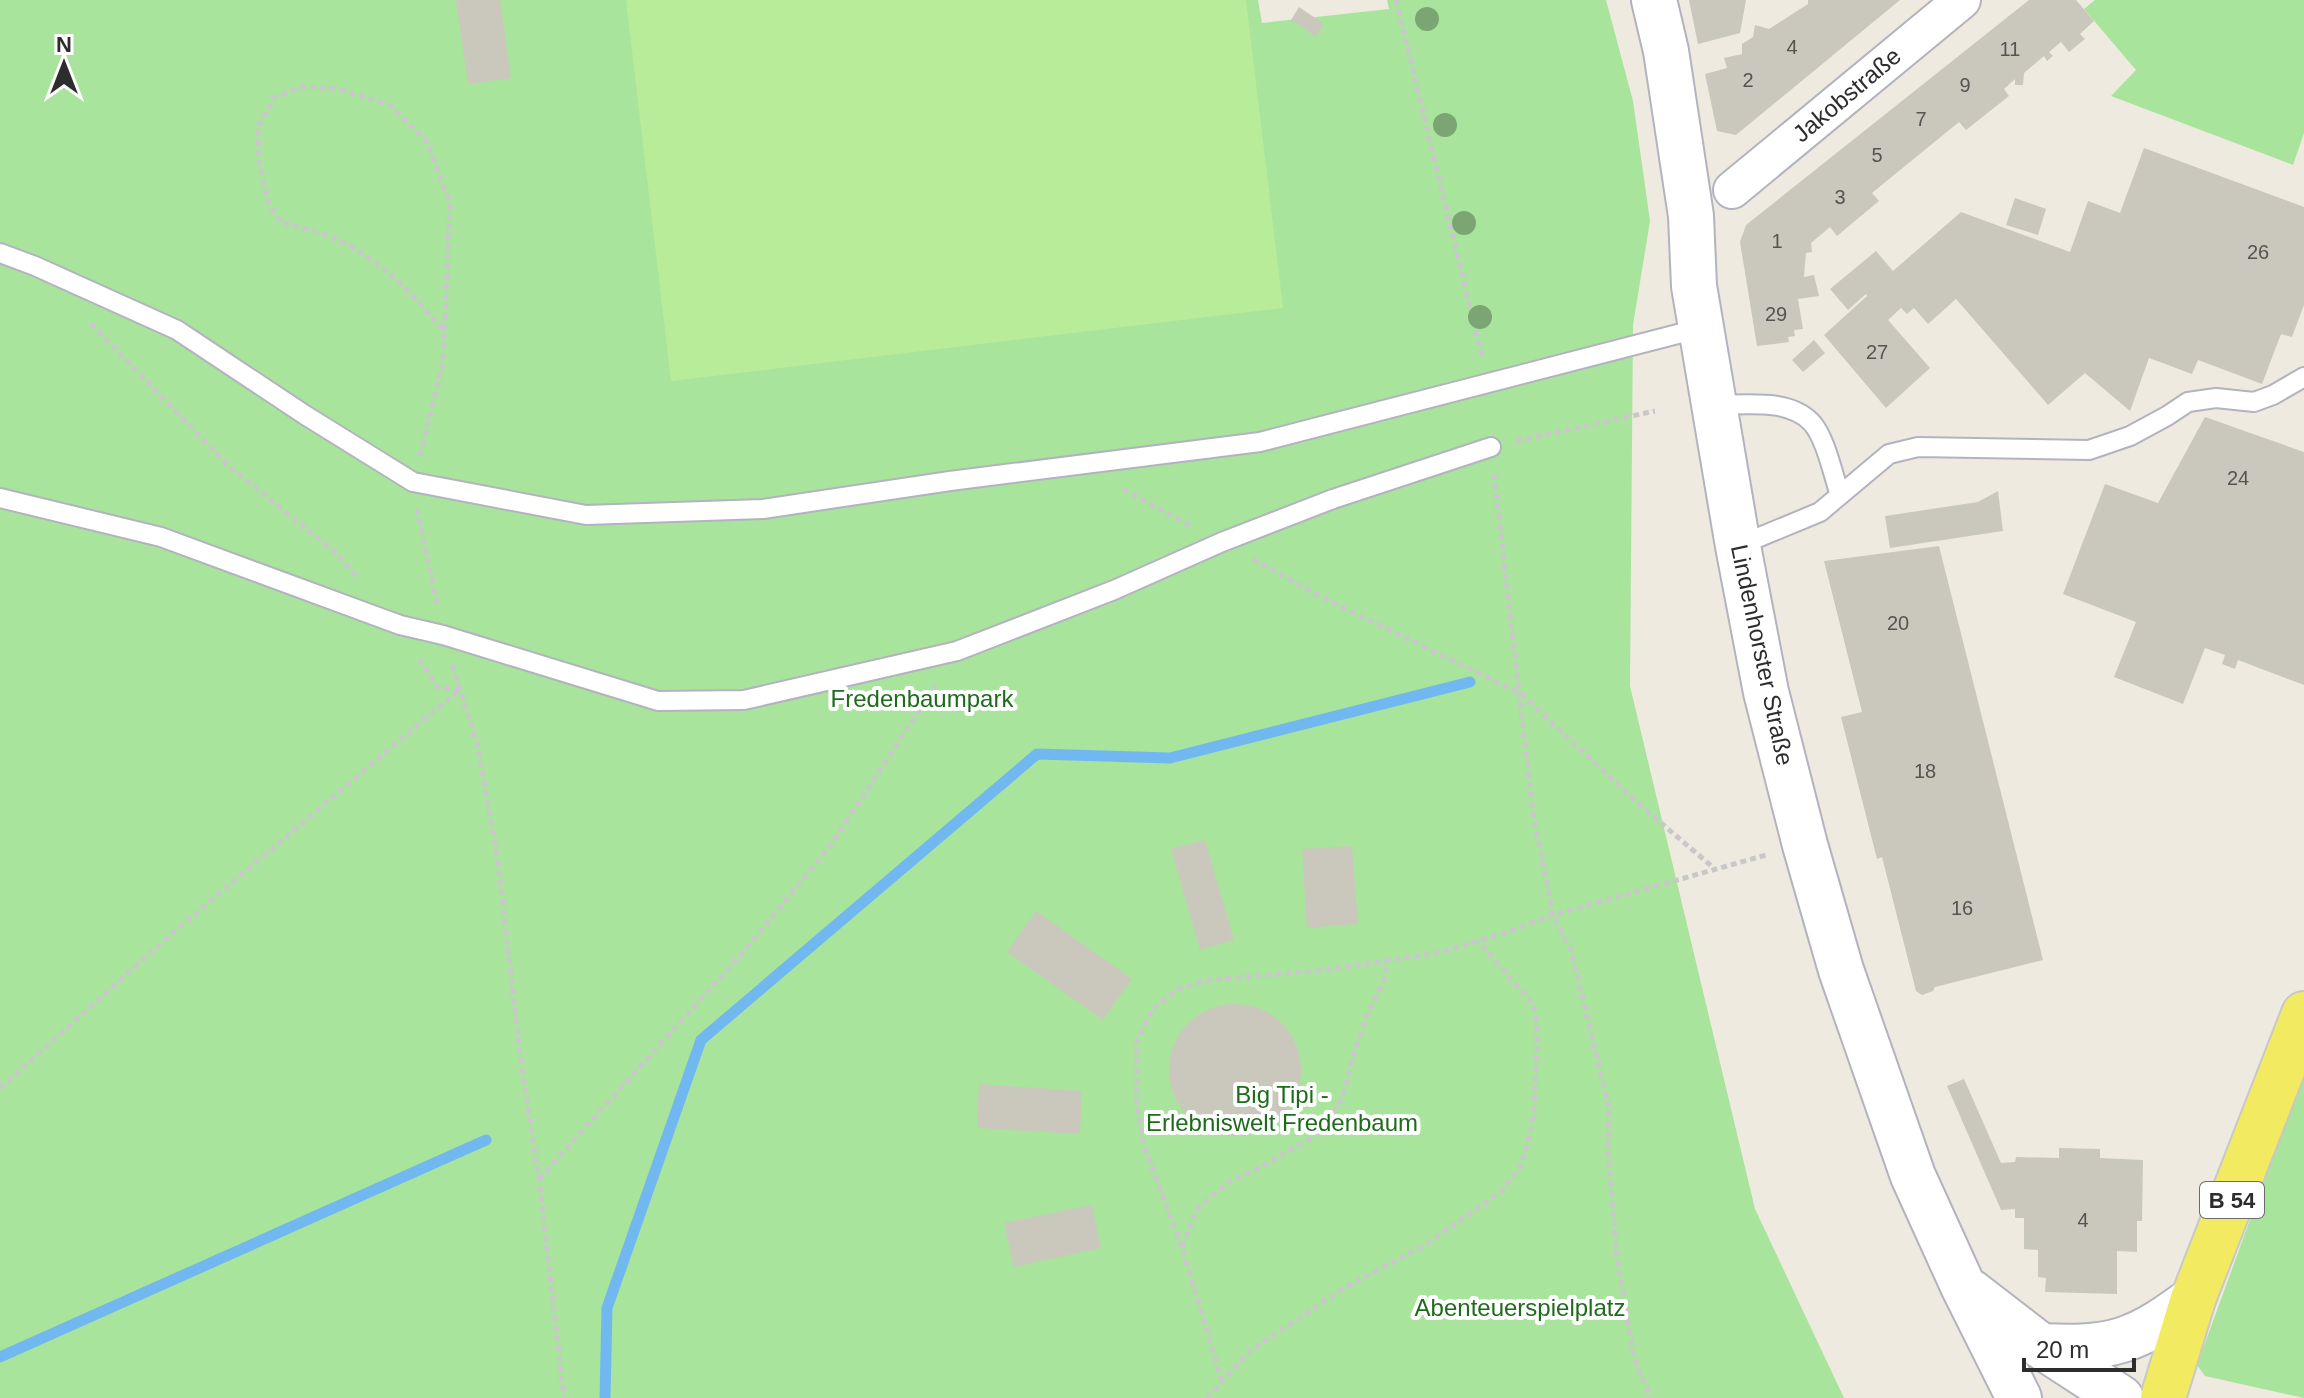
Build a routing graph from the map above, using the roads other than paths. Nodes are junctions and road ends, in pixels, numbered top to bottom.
1 (1654, 0) edge
2 (1962, 0) edge
3 (1732, 190) dead end
4 (0, 253) edge
5 (1701, 328) junction
6 (2304, 377) edge
7 (1714, 405) junction
8 (1491, 447) road end
9 (1840, 495) junction
10 (0, 498) edge
11 (1738, 546) junction
12 (2304, 1014) edge
13 (1963, 1286) junction
14 (2193, 1299) junction
15 (2041, 1346) junction
16 (2019, 1398) edge
17 (2121, 1398) edge
18 (2163, 1398) edge

1 - 5 street, Lindenhorster Straße
2 - 3 street, Jakobstraße
4 - 5 lane
5 - 7 street, Lindenhorster Straße
6 - 9 lane
7 - 9 lane
7 - 11 street, Lindenhorster Straße
8 - 10 lane
9 - 11 lane
11 - 13 street, Lindenhorster Straße
12 - 14 main road, B 54
13 - 15 street, Lindenhorster Straße
13 - 16 street, Lindenhorster Straße
14 - 15 street
14 - 18 main road, B 54
15 - 17 street, Lindenhorster Straße

